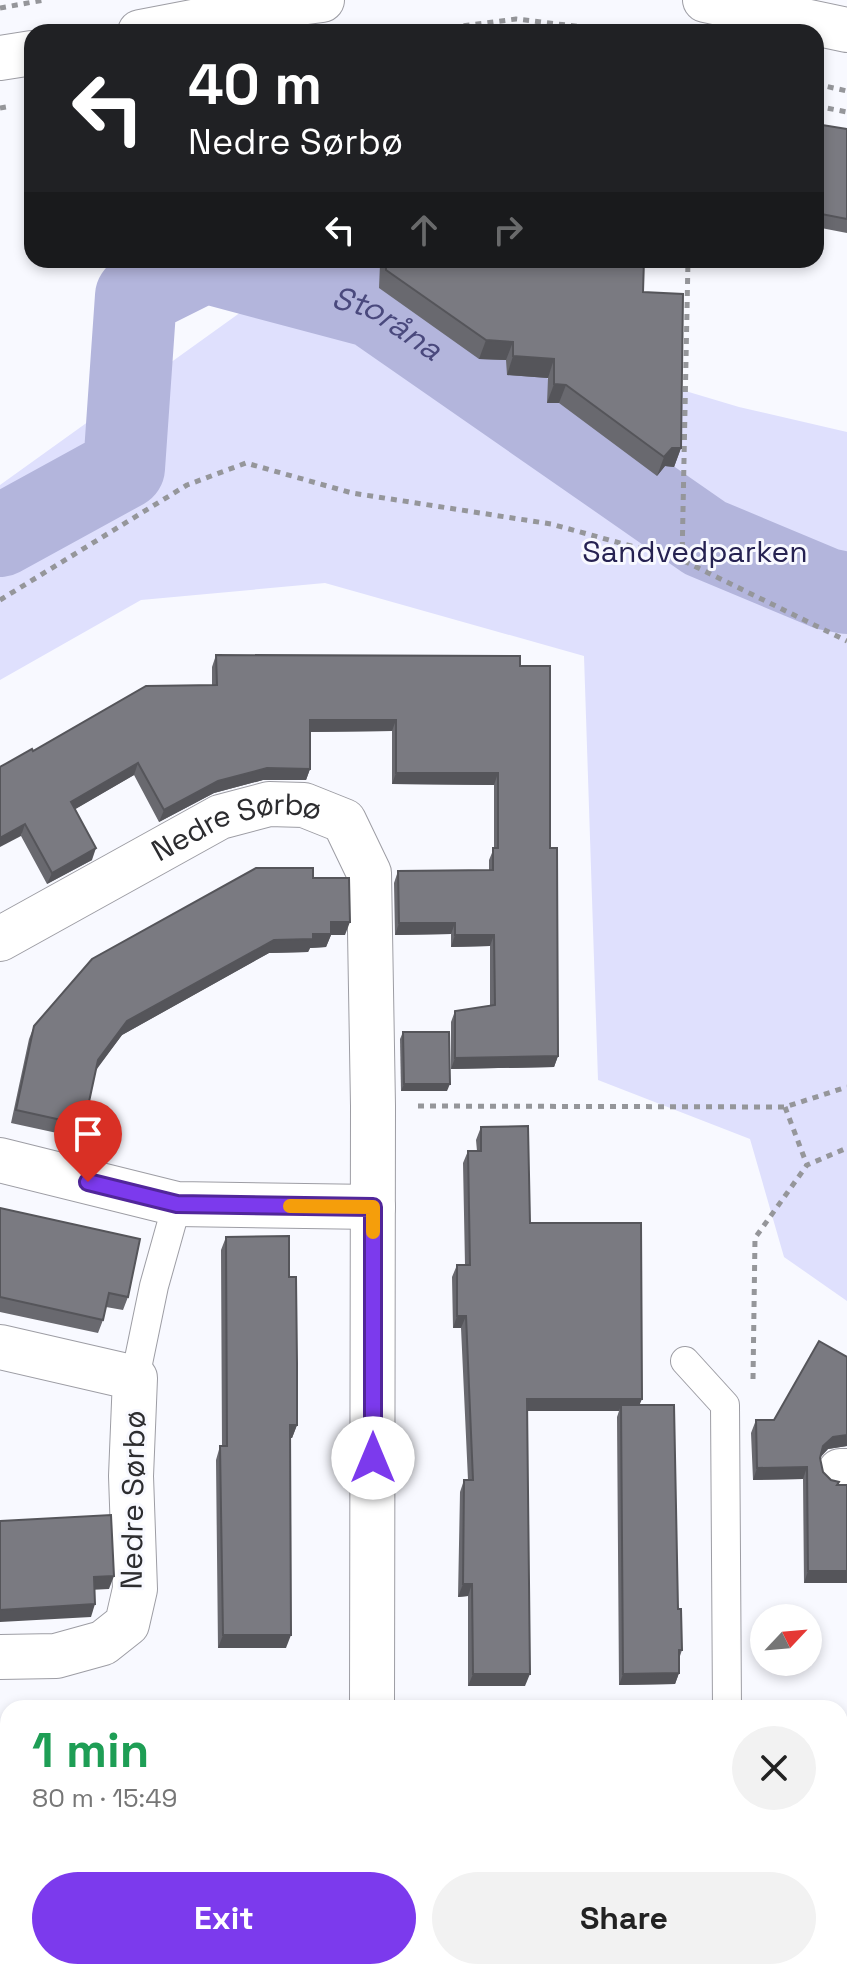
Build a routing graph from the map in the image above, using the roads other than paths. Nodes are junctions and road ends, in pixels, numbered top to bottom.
1 (322, 0) edge
2 (705, 0) edge
3 (795, 0) edge
4 (847, 6) edge
5 (182, 24) edge
6 (819, 24) edge
7 (824, 25) edge
8 (847, 30) edge
9 (24, 54) edge
10 (0, 58) edge
11 (0, 939) edge
12 (0, 1160) edge
13 (177, 1204) junction
14 (373, 1207) junction
15 (0, 1347) edge
16 (685, 1361) dead end
17 (135, 1378) junction
18 (0, 1657) edge
19 (372, 1700) edge
20 (727, 1700) edge

1 - 5 street
2 - 6 street
3 - 4 street
7 - 8 street
9 - 10 street
11 - 14 street, Nedre Sørbø
12 - 13 street
13 - 14 street
13 - 17 lane
14 - 19 street, Nedre Sørbø
15 - 17 street, Nedre Sørbø
16 - 20 lane
17 - 18 street, Nedre Sørbø

